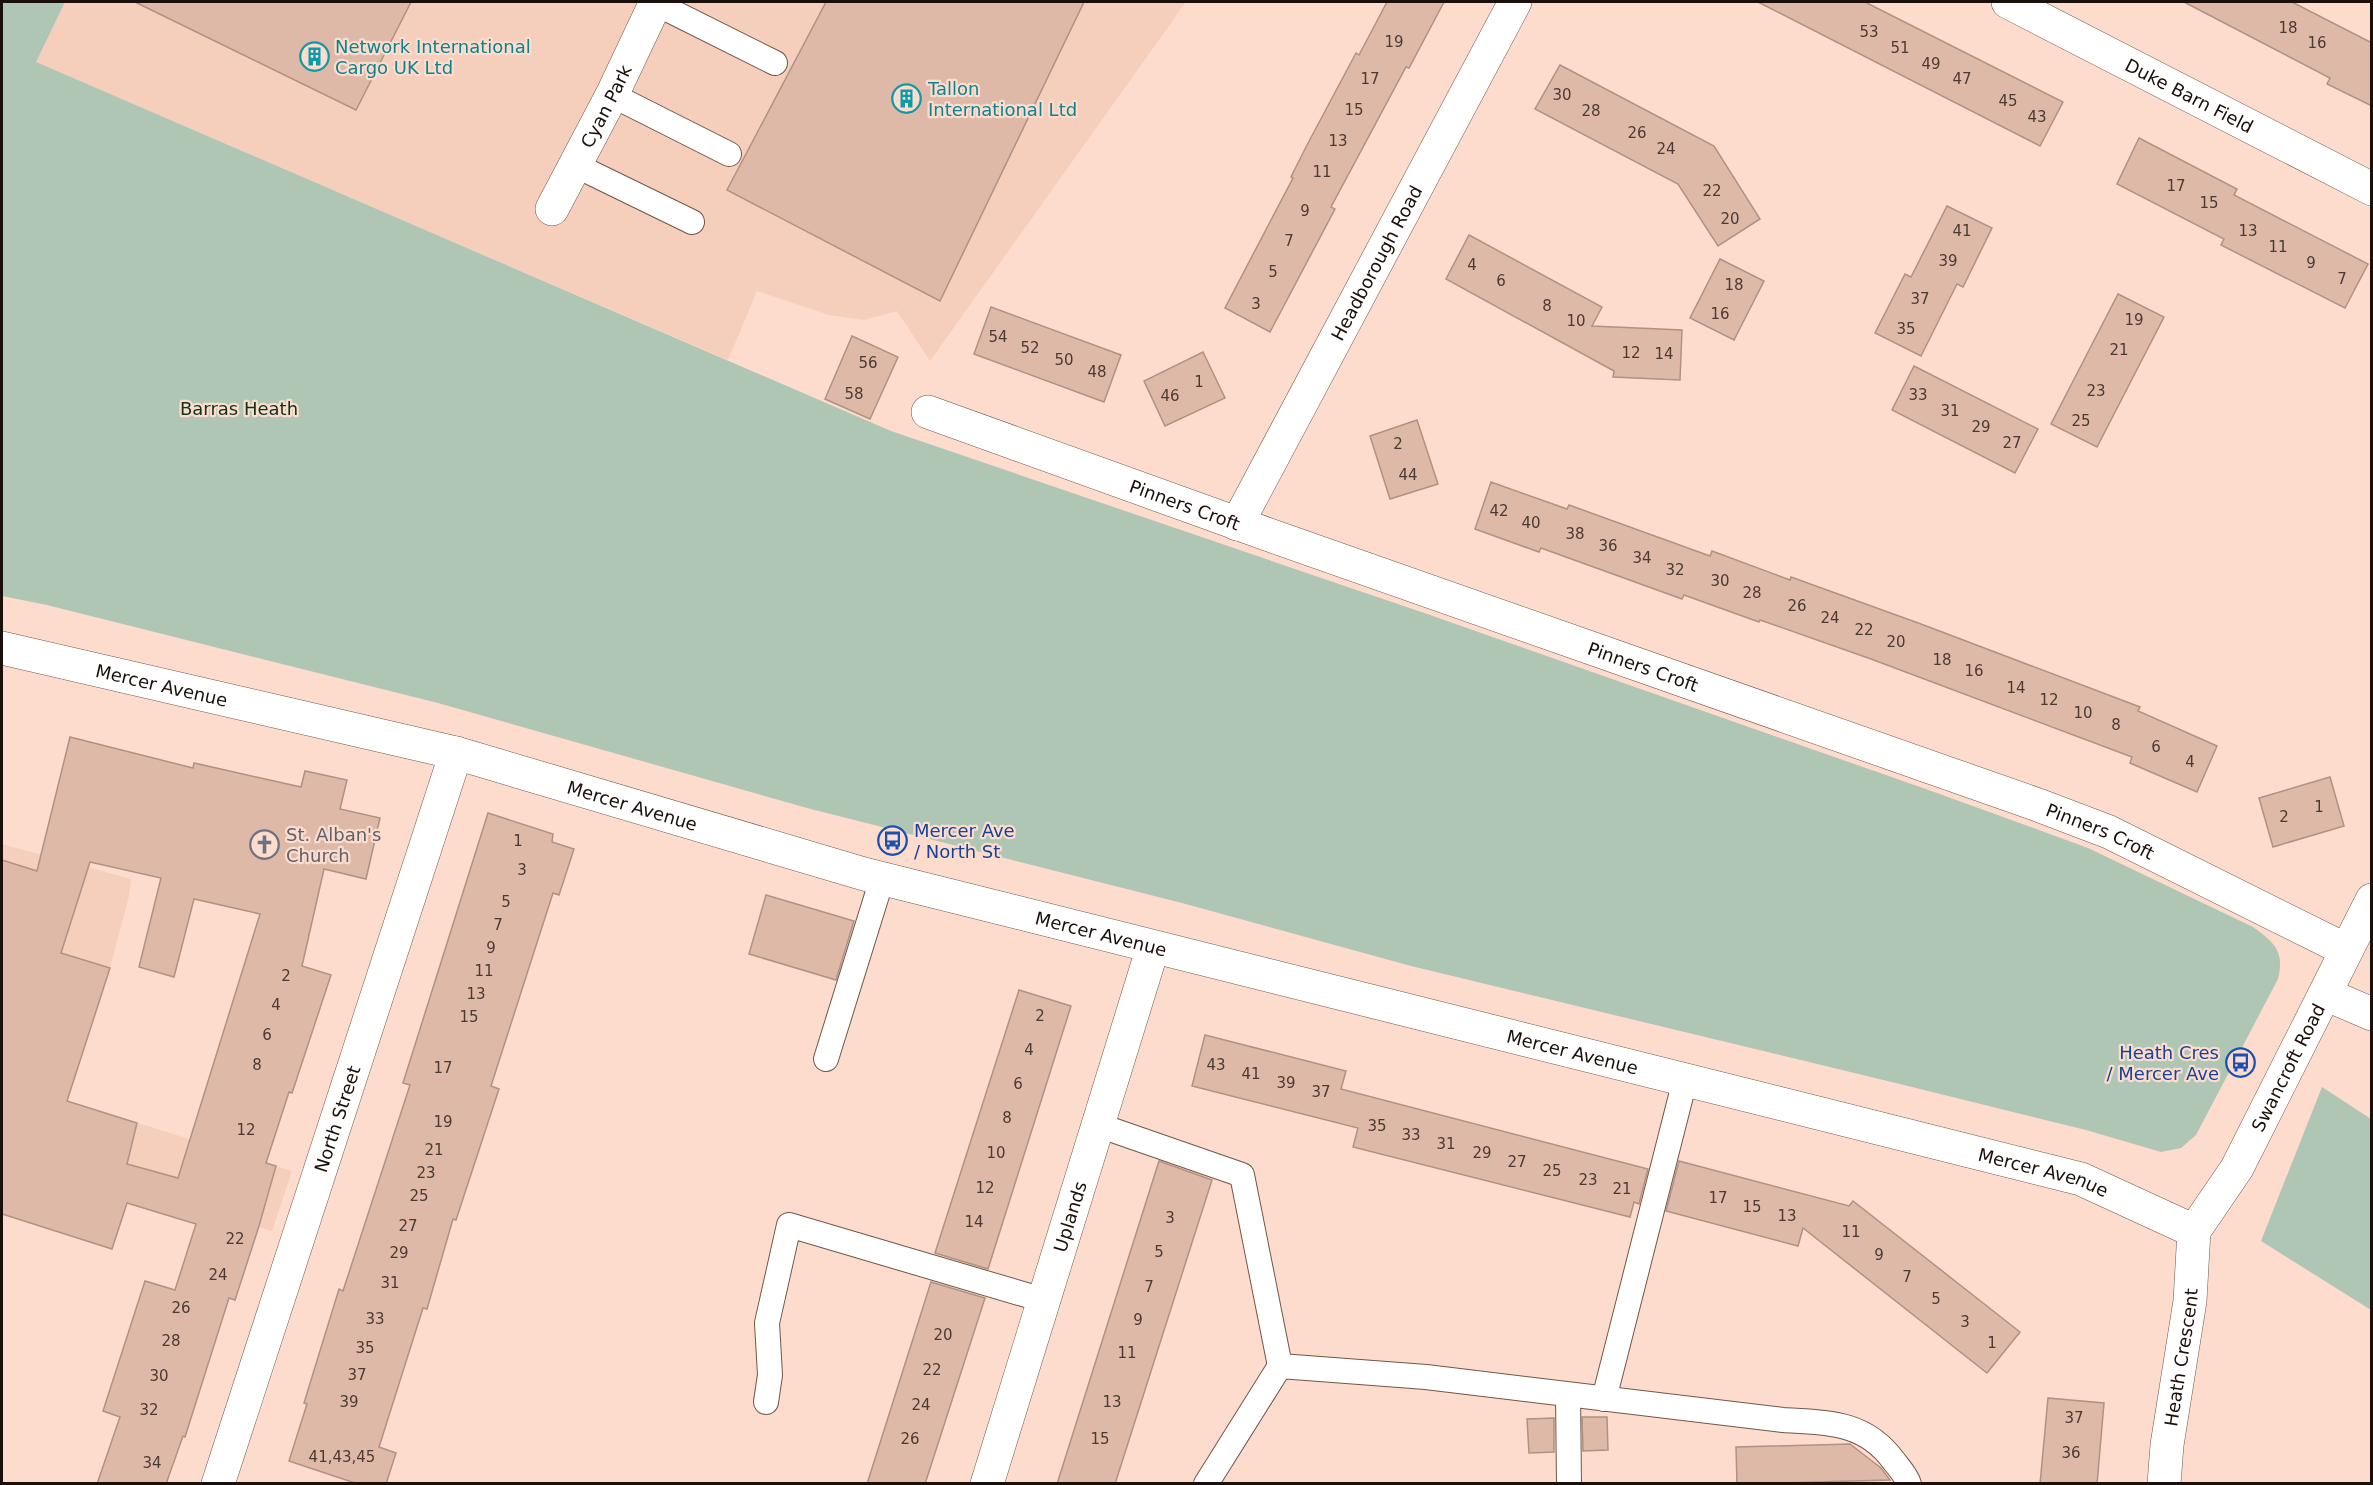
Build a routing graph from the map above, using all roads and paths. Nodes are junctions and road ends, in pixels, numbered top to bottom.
1 (656, 2) edge
2 (1515, 2) edge
3 (2008, 2) edge
4 (774, 63) dead end
5 (612, 95) junction
6 (729, 154) dead end
7 (575, 165) junction
8 (2372, 189) edge
9 (552, 209) dead end
10 (692, 222) dead end
11 (928, 412) dead end
12 (1237, 524) junction
13 (2, 648) edge
14 (456, 753) junction
15 (882, 879) junction
16 (2372, 900) edge
17 (1154, 947) junction
18 (2346, 950) junction
19 (2325, 994) junction
20 (2372, 1014) edge
21 (826, 1059) dead end
22 (1685, 1080) junction
23 (1098, 1125) junction
24 (2194, 1231) junction
25 (1043, 1300) junction
26 (1280, 1365) junction
27 (1568, 1395) junction
28 (1604, 1399) junction
29 (766, 1402) dead end
30 (218, 1484) edge
31 (987, 1484) edge
32 (1206, 1484) edge
33 (1569, 1484) edge
34 (1909, 1484) edge
35 (2164, 1484) edge

1 - 4 lane
1 - 5 street, Cyan Park
2 - 12 street, Headborough Road
3 - 8 street, Duke Barn Field
5 - 6 lane
5 - 7 street, Cyan Park
7 - 9 street, Cyan Park
7 - 10 lane
11 - 12 street, Pinners Croft
12 - 18 street, Pinners Croft
13 - 14 street, Mercer Avenue
14 - 15 street, Mercer Avenue
14 - 30 street, North Street
15 - 17 street, Mercer Avenue
15 - 21 lane
16 - 18 street, Swancroft Road
17 - 22 street, Mercer Avenue
17 - 23 street, Uplands
18 - 19 street, Swancroft Road
19 - 20 street
19 - 24 street, Swancroft Road
22 - 24 street, Mercer Avenue
22 - 28 lane
23 - 25 street, Uplands
23 - 26 lane
24 - 35 street, Heath Crescent
25 - 29 lane
25 - 31 street, Uplands
26 - 27 lane
26 - 32 lane
27 - 28 lane
27 - 33 lane
28 - 34 lane

